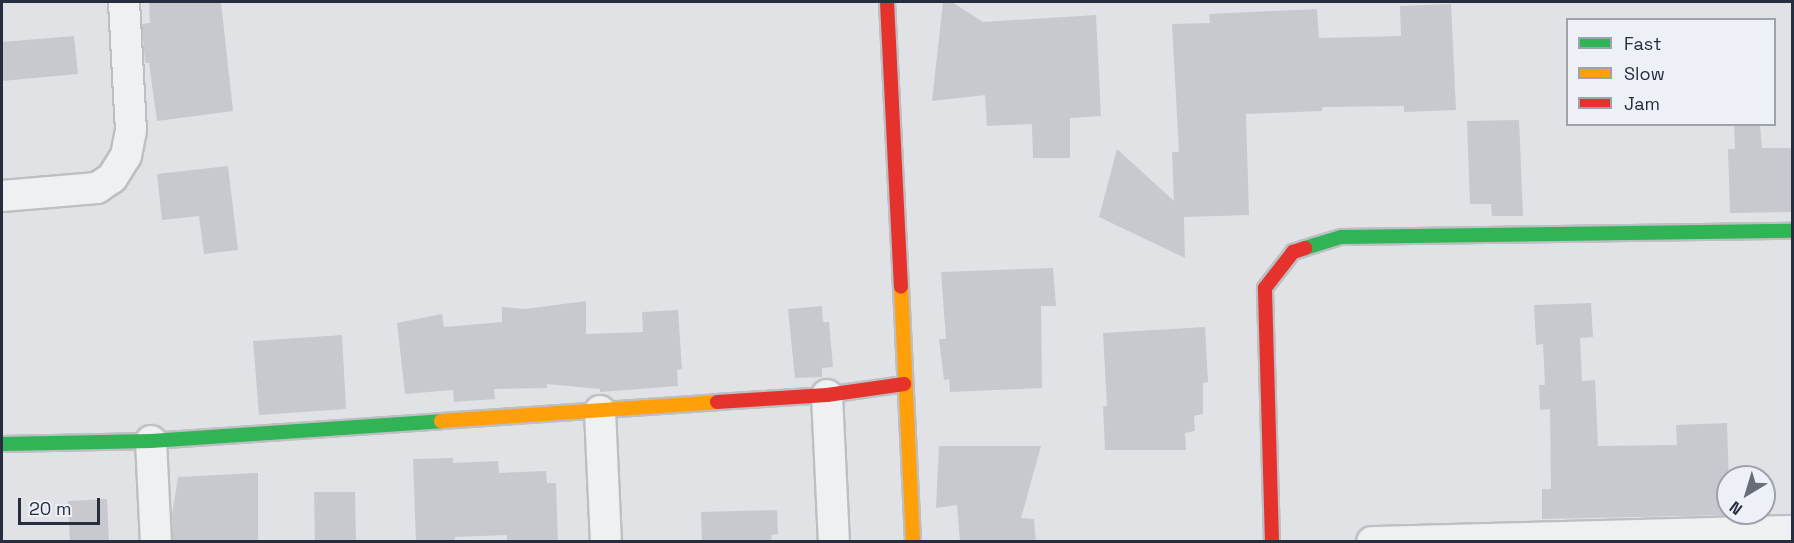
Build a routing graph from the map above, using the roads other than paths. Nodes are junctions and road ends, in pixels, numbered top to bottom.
1 (124, 2) edge
2 (887, 2) edge
3 (2, 196) edge
4 (1792, 231) edge
5 (904, 384) junction
6 (827, 395) junction
7 (600, 411) junction
8 (151, 441) junction
9 (2, 444) edge
10 (1792, 531) edge
11 (156, 542) edge
12 (606, 542) edge
13 (834, 542) edge
14 (913, 542) edge
15 (1272, 542) edge
16 (1372, 542) edge

1 - 3 street
2 - 5 street
4 - 15 street
5 - 6 street
5 - 14 street
6 - 7 street
6 - 13 street
7 - 8 street
7 - 12 street
8 - 9 street
8 - 11 street
10 - 16 street

